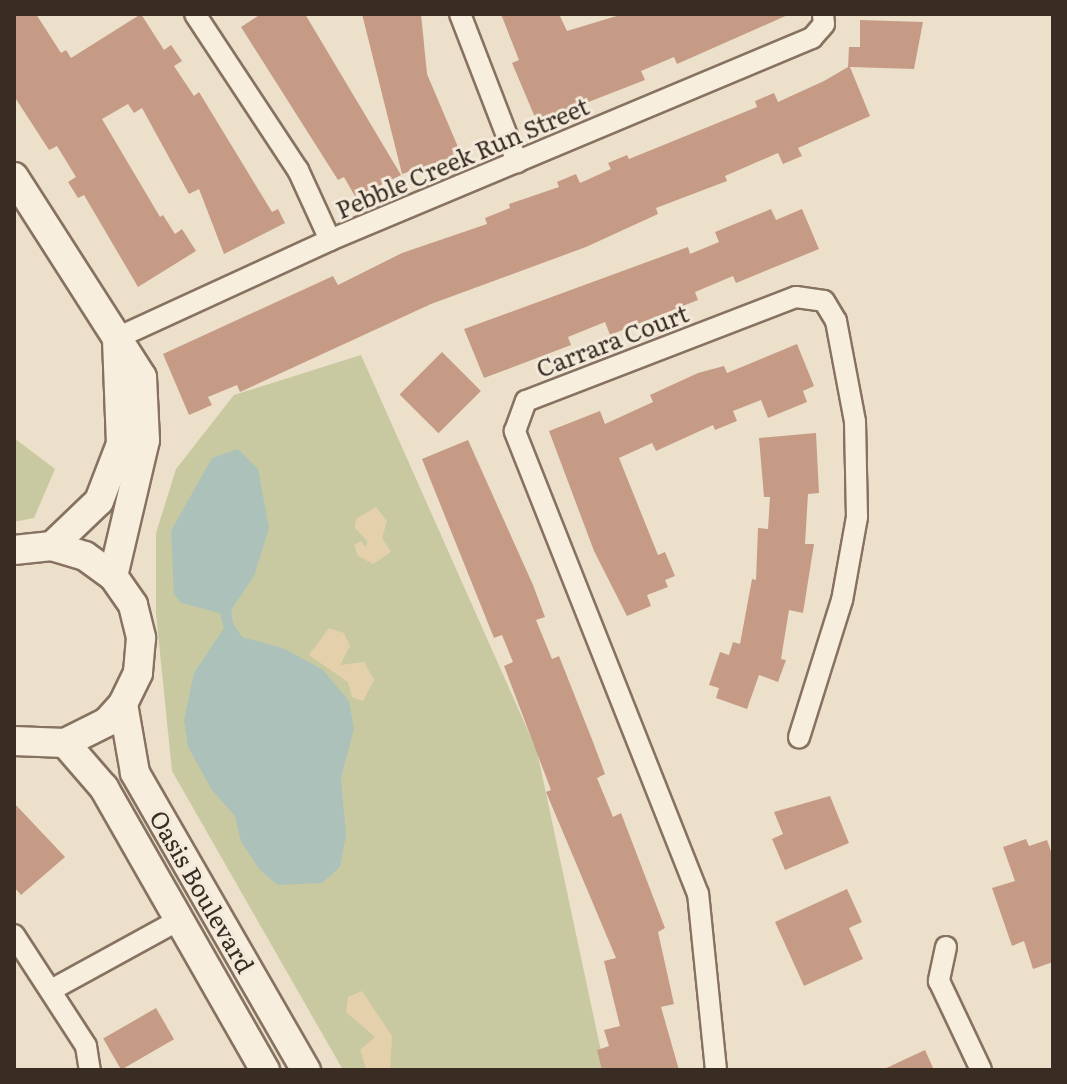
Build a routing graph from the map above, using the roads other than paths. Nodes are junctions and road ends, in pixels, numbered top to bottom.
1 (195, 14) edge
2 (460, 14) edge
3 (824, 19) edge
4 (517, 162) junction
5 (14, 177) edge
6 (330, 240) junction
7 (117, 338) junction
8 (52, 546) junction
9 (14, 550) edge
10 (113, 576) junction
11 (123, 704) junction
12 (799, 737) dead end
13 (14, 741) edge
14 (65, 743) junction
15 (179, 920) junction
16 (14, 935) edge
17 (946, 947) dead end
18 (53, 989) junction
19 (90, 1070) edge
20 (265, 1070) edge
21 (306, 1070) edge
22 (716, 1070) edge
23 (981, 1070) edge

1 - 6 street
2 - 4 street
3 - 4 street, Pebble Creek Run Street
4 - 6 street, Pebble Creek Run Street
5 - 7 main road
6 - 7 street, Pebble Creek Run Street
7 - 8 main road
7 - 10 main road
8 - 9 main road
8 - 10 main road
10 - 11 main road
11 - 14 main road
11 - 21 main road, Oasis Boulevard
12 - 22 street, Carrara Court
13 - 14 main road
14 - 15 main road, Oasis Boulevard
15 - 18 street
15 - 20 main road, Oasis Boulevard
16 - 18 street
17 - 23 street
18 - 19 street

